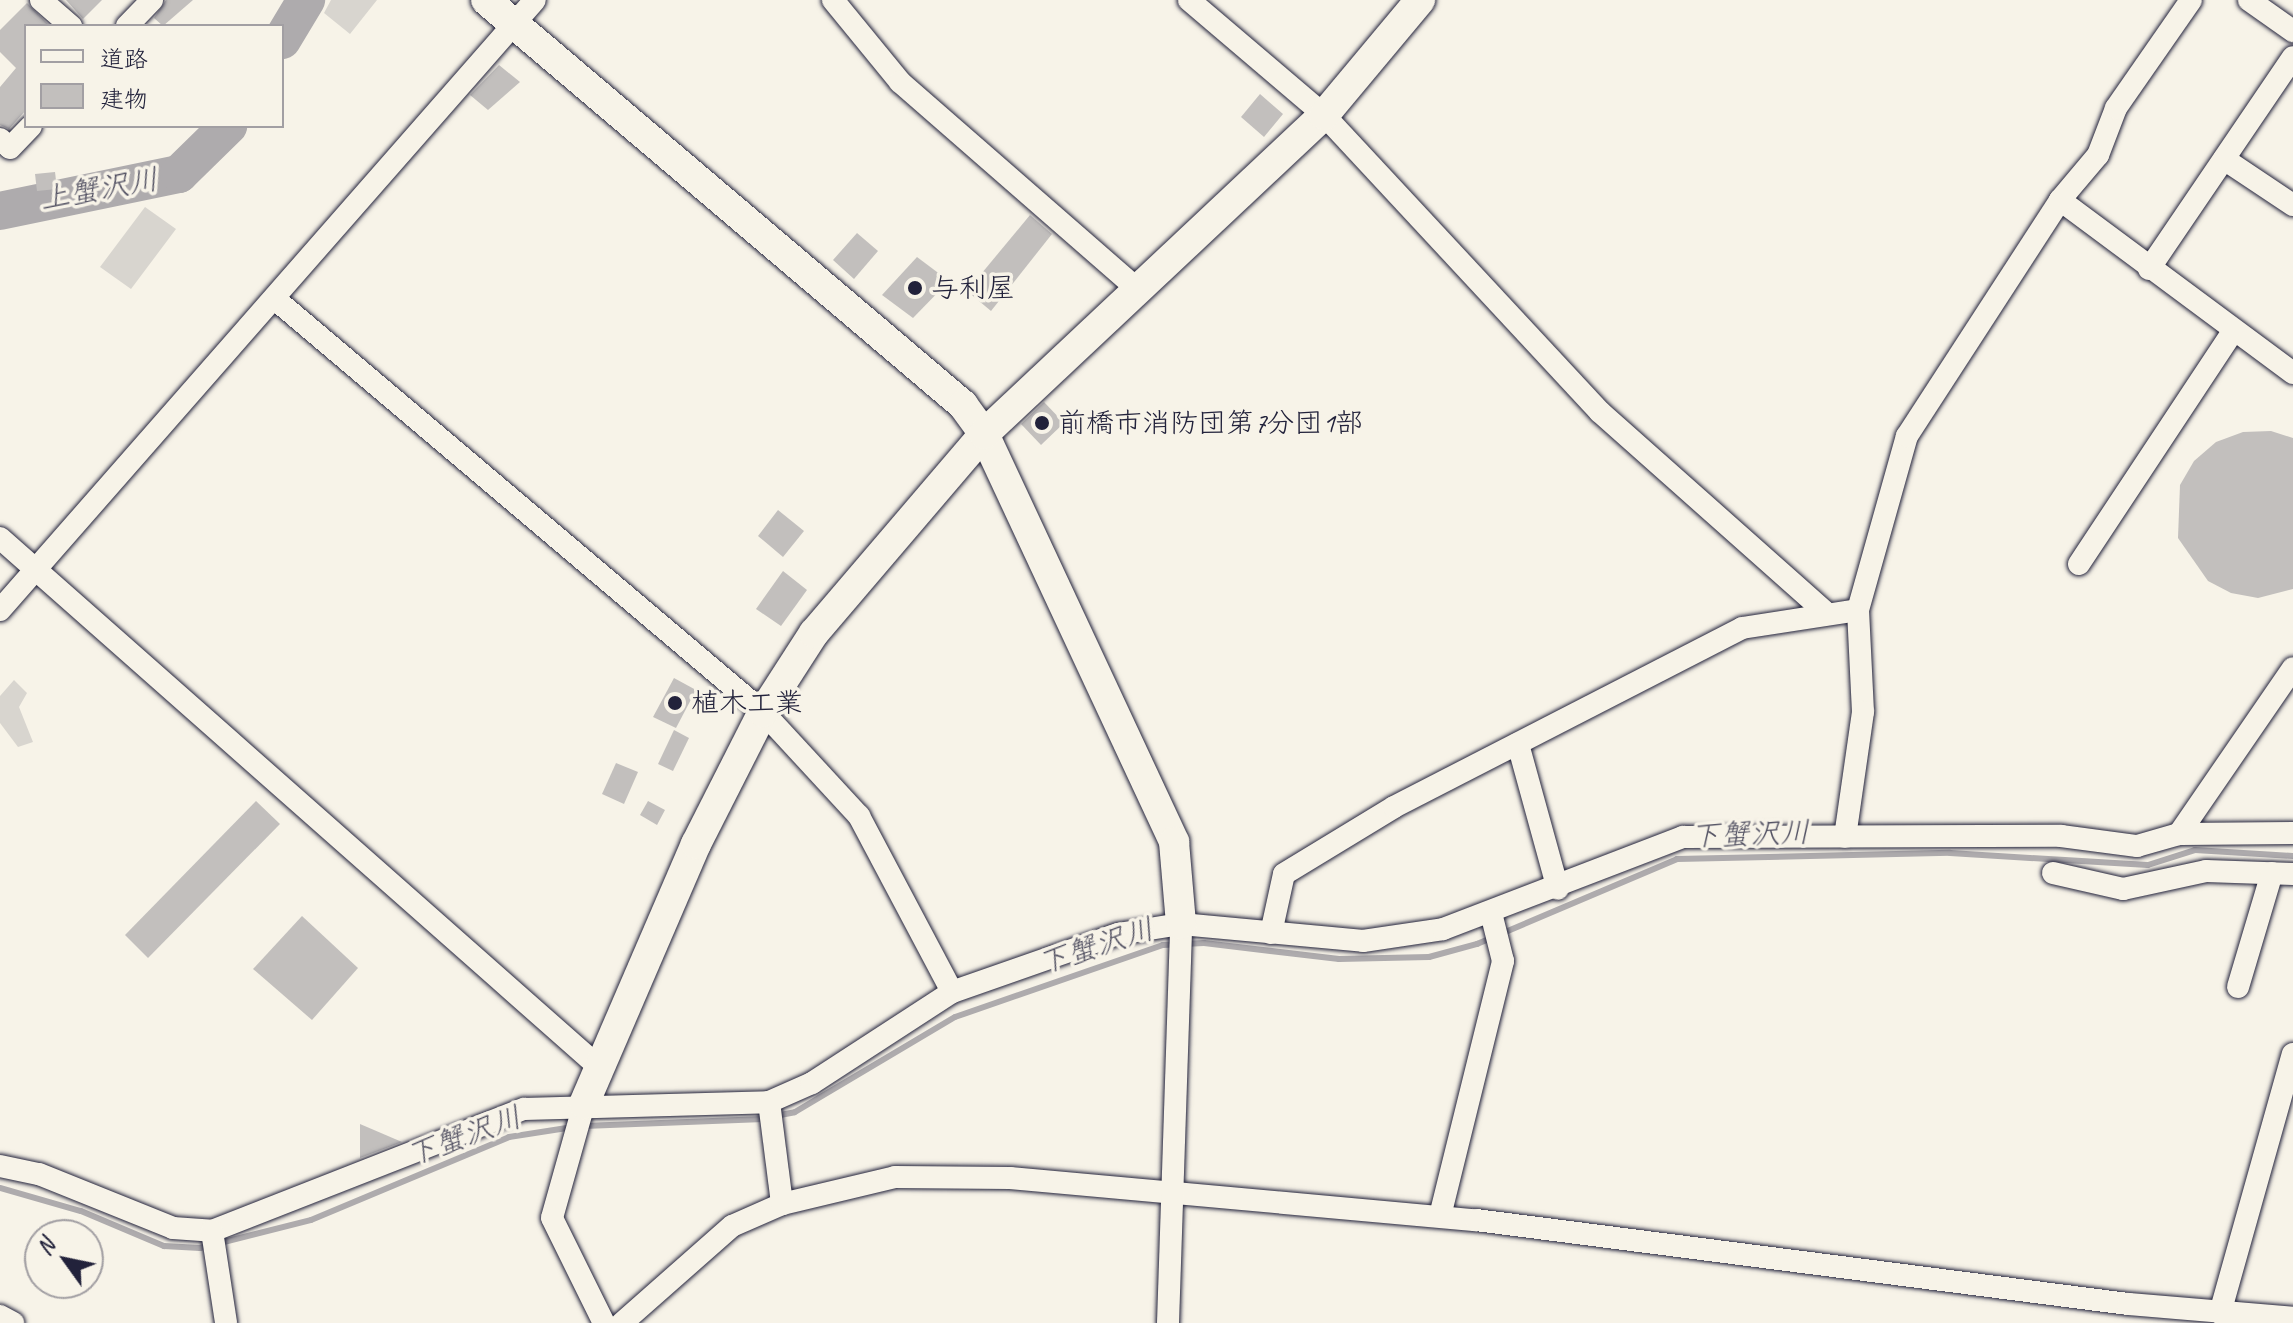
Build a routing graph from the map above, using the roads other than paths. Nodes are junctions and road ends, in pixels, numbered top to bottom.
1 (41, 0) edge
2 (152, 0) edge
3 (486, 0) edge
4 (535, 0) edge
5 (833, 0) edge
6 (1189, 0) edge
7 (1420, 0) edge
8 (2191, 0) edge
9 (2249, 0) edge
10 (69, 24) edge
11 (129, 24) edge
12 (513, 24) junction
13 (2293, 31) edge
14 (2293, 57) edge
15 (1324, 115) junction
16 (29, 128) edge
17 (0, 139) edge
18 (2224, 159) junction
19 (2060, 200) junction
20 (2293, 205) edge
21 (2149, 269) junction
22 (1136, 288) junction
23 (275, 299) junction
24 (2232, 333) junction
25 (2293, 373) edge
26 (984, 434) junction
27 (0, 538) edge
28 (2079, 564) dead end
29 (36, 570) junction
30 (0, 610) edge
31 (1858, 610) junction
32 (1824, 611) junction
33 (2289, 682) edge
34 (763, 712) junction
35 (1518, 744) junction
36 (2293, 833) edge
37 (2179, 834) junction
38 (1845, 837) junction
39 (2053, 873) dead end
40 (2282, 874) edge
41 (1558, 889) junction
42 (1491, 913) junction
43 (1181, 924) junction
44 (1271, 933) junction
45 (2238, 987) dead end
46 (952, 992) junction
47 (2293, 1054) edge
48 (600, 1068) junction
49 (2288, 1092) edge
50 (769, 1102) junction
51 (584, 1104) junction
52 (0, 1166) edge
53 (1177, 1193) junction
54 (782, 1204) junction
55 (1440, 1216) junction
56 (212, 1231) junction
57 (2220, 1313) junction
58 (0, 1316) edge
59 (2293, 1318) edge
60 (13, 1323) edge
61 (226, 1323) edge
62 (604, 1323) edge
63 (622, 1323) edge
64 (1168, 1323) edge

1 - 10 street
2 - 11 street
3 - 12 street
4 - 12 street
5 - 22 street
6 - 15 street
7 - 15 street
8 - 19 street
9 - 13 street
12 - 23 street
12 - 26 street
14 - 18 street
15 - 22 street
15 - 32 street
16 - 17 street
18 - 20 street
18 - 21 street
19 - 21 street
19 - 31 street
21 - 24 street
22 - 26 street
23 - 29 street
23 - 34 street
24 - 25 street
24 - 28 street
26 - 34 street
26 - 43 street
27 - 29 street
29 - 30 street
29 - 48 street
31 - 32 street
31 - 38 street
32 - 35 street
33 - 37 street
34 - 46 street
34 - 48 street
35 - 41 street
35 - 44 street
36 - 37 street
37 - 38 street
38 - 41 street
39 - 40 street
40 - 45 street
41 - 42 street
42 - 44 street
42 - 55 street
43 - 44 street
43 - 46 street
43 - 53 street
46 - 50 street
47 - 49 street
48 - 51 street
49 - 57 street
50 - 51 street
50 - 54 street
51 - 56 street
51 - 62 street
52 - 56 street
53 - 54 street
53 - 55 street
53 - 64 street
54 - 63 street
55 - 57 street
56 - 61 street
57 - 59 street
58 - 60 street

